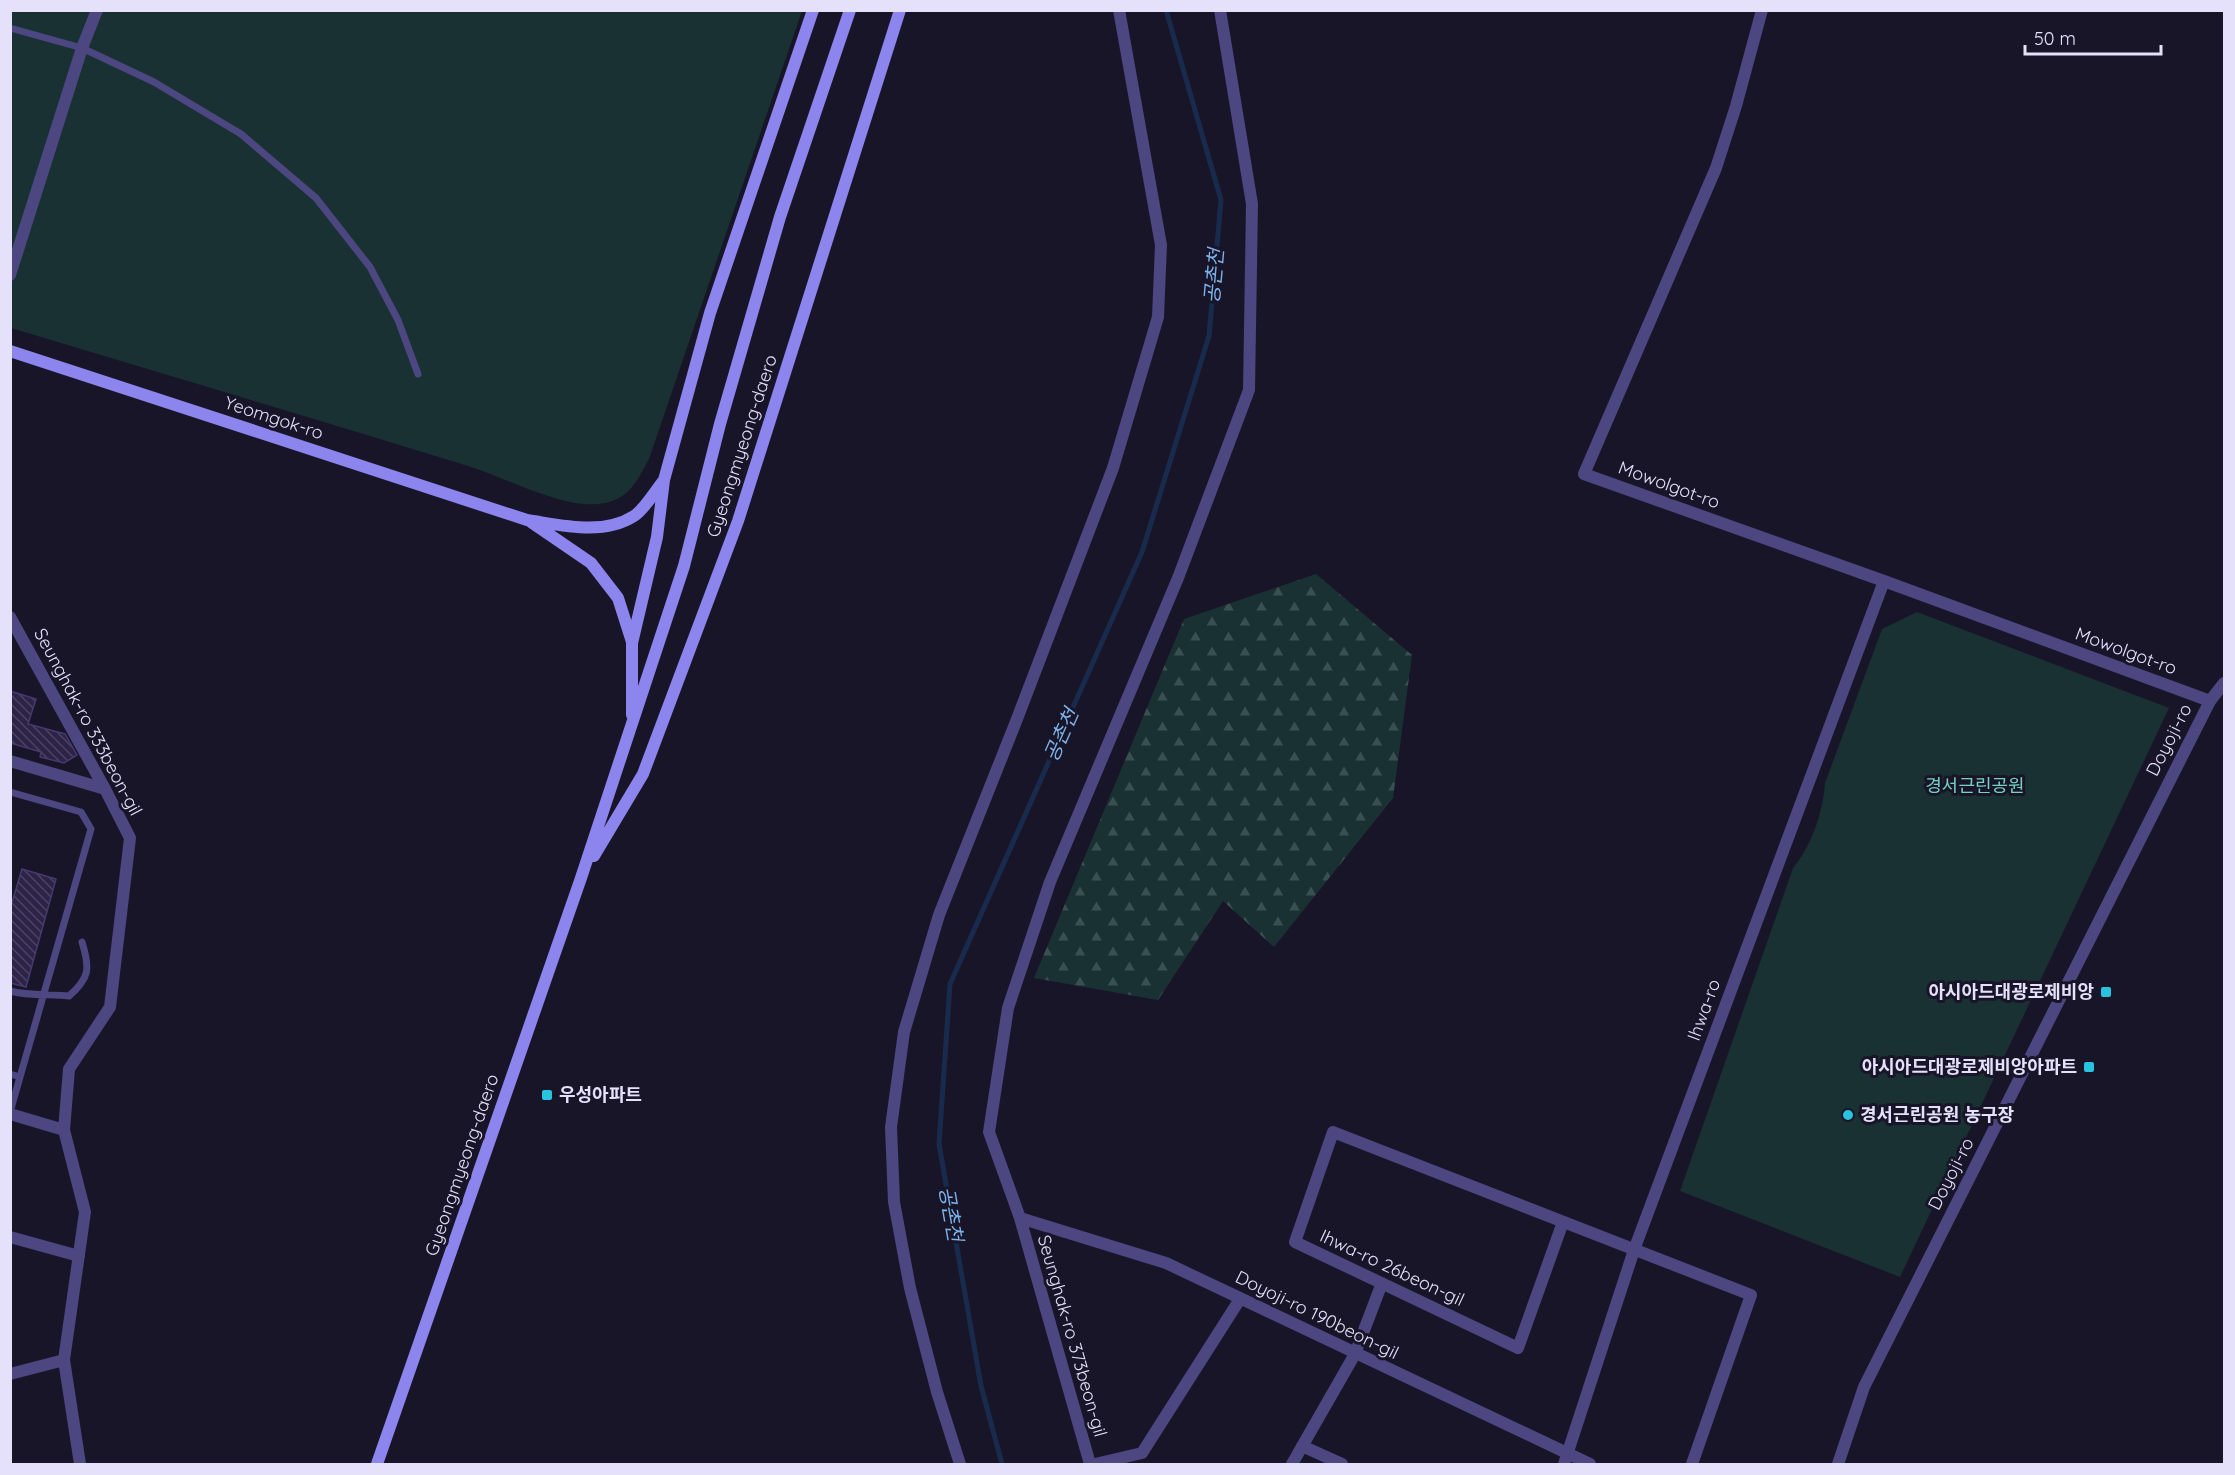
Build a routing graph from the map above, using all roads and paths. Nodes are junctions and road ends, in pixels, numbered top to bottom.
1 (97, 10) edge
2 (813, 10) edge
3 (850, 10) edge
4 (900, 10) edge
5 (1119, 10) edge
6 (1220, 10) edge
7 (1762, 10) edge
8 (10, 28) edge
9 (82, 48) junction
10 (10, 275) edge
11 (10, 351) edge
12 (418, 374) dead end
13 (664, 480) junction
14 (527, 520) junction
15 (1884, 581) junction
16 (12, 622) edge
17 (632, 643) junction
18 (2224, 683) edge
19 (2210, 700) junction
20 (632, 726) junction
21 (10, 761) edge
22 (105, 789) junction
23 (10, 792) edge
24 (580, 878) junction
25 (82, 942) dead end
26 (10, 991) edge
27 (44, 993) junction
28 (10, 1074) edge
29 (20, 1077) junction
30 (10, 1113) edge
31 (64, 1130) junction
32 (1020, 1218) junction
33 (1563, 1222) junction
34 (10, 1237) edge
35 (1634, 1250) junction
36 (79, 1256) junction
37 (1383, 1284) junction
38 (1240, 1299) junction
39 (1355, 1354) junction
40 (64, 1360) junction
41 (10, 1374) edge
42 (1302, 1446) junction
43 (1566, 1459) edge
44 (80, 1464) edge
45 (377, 1464) edge
46 (960, 1464) edge
47 (1090, 1464) edge
48 (1095, 1464) edge
49 (1292, 1464) edge
50 (1342, 1464) edge
51 (1590, 1464) edge
52 (1692, 1464) edge
53 (1838, 1464) edge

1 - 9 street
2 - 13 main road, Gyeongmyeong-daero
3 - 20 main road, Gyeongmyeong-daero
4 - 24 main road, Gyeongmyeong-daero
5 - 46 street
6 - 32 street, Seunghak-ro 373beon-gil
7 - 15 street, Mowolgot-ro
8 - 9 lane
9 - 10 street
9 - 12 lane
11 - 14 main road, Yeomgok-ro
13 - 14 main road, Yeomgok-ro
13 - 17 main road, Gyeongmyeong-daero
14 - 17 main road, Yeomgok-ro
15 - 19 street, Mowolgot-ro
15 - 35 street, Ihwa-ro
16 - 22 street, Seunghak-ro 333beon-gil
17 - 20 main road, Gyeongmyeong-daero
18 - 19 street, Doyoji-ro
19 - 53 street, Doyoji-ro
20 - 24 main road, Gyeongmyeong-daero
21 - 22 street
22 - 31 street, Seunghak-ro 333beon-gil
23 - 27 lane
24 - 45 main road, Gyeongmyeong-daero
25 - 27 lane
26 - 27 lane
27 - 29 lane
28 - 29 lane
29 - 30 lane
30 - 31 street
31 - 36 street, Seunghak-ro 333beon-gil
32 - 38 street, Doyoji-ro 190beon-gil
32 - 47 street, Seunghak-ro 373beon-gil
33 - 35 street, Ihwa-ro 26beon-gil
33 - 37 street, Ihwa-ro 26beon-gil
33 - 37 street, Ihwa-ro 26beon-gil
34 - 36 street
35 - 43 street, Ihwa-ro
35 - 52 street, Ihwa-ro 26beon-gil
36 - 40 street, Seunghak-ro 333beon-gil
37 - 39 street
38 - 39 street, Doyoji-ro 190beon-gil
38 - 48 street, Seunghak-ro 373beon-gil
39 - 42 street
39 - 43 street, Doyoji-ro 190beon-gil
40 - 41 street
40 - 44 street, Seunghak-ro 333beon-gil
42 - 49 street
42 - 50 street
43 - 51 street, Doyoji-ro 190beon-gil

